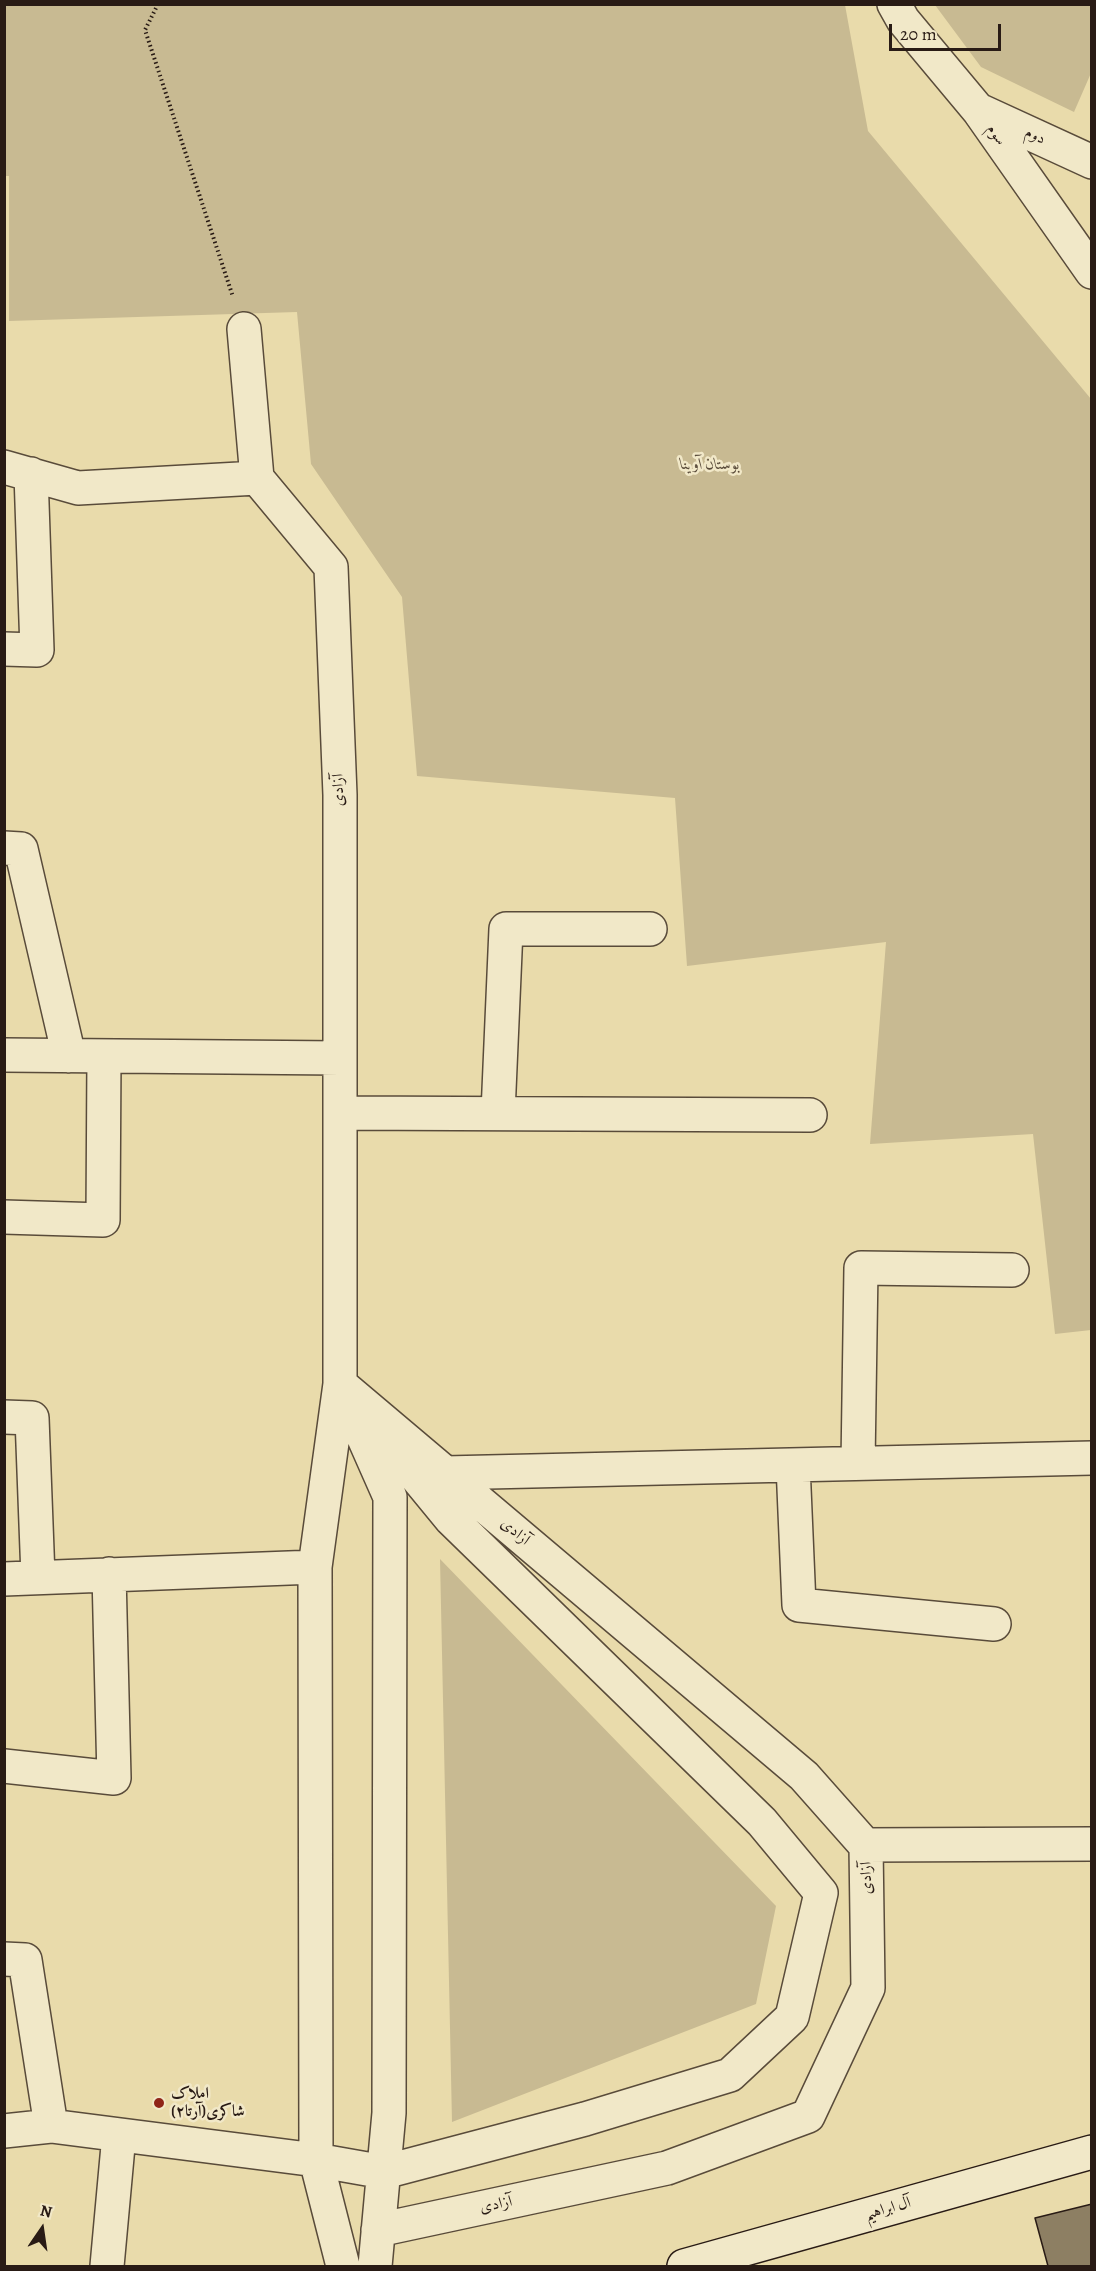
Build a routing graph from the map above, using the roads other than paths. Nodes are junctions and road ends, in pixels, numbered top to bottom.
1 (894, 4) edge
2 (979, 111) junction
3 (1092, 162) edge
4 (1092, 272) edge
5 (244, 329) road end
6 (18, 471) edge
7 (257, 478) junction
8 (4, 649) edge
9 (4, 848) edge
10 (650, 929) dead end
11 (4, 1055) edge
12 (69, 1056) junction
13 (104, 1056) junction
14 (340, 1058) junction
15 (340, 1113) junction
16 (498, 1113) junction
17 (810, 1115) dead end
18 (4, 1217) edge
19 (1012, 1270) dead end
20 (340, 1384) junction
21 (4, 1417) edge
22 (1092, 1458) edge
23 (858, 1463) junction
24 (793, 1465) junction
25 (445, 1473) junction
26 (315, 1567) junction
27 (108, 1574) junction
28 (38, 1577) junction
29 (4, 1579) edge
30 (994, 1624) dead end
31 (4, 1767) edge
32 (1092, 1844) edge
33 (866, 1845) junction
34 (4, 1959) edge
35 (51, 2126) junction
36 (4, 2131) edge
37 (119, 2135) junction
38 (1092, 2152) edge
39 (316, 2160) junction
40 (384, 2172) junction
41 (378, 2230) junction
42 (107, 2266) edge
43 (343, 2266) edge
44 (375, 2266) edge
45 (684, 2266) edge

1 - 2 street, سوم
2 - 3 street, دوم
2 - 4 street, سوم
5 - 7 street
6 - 7 street
6 - 8 street
7 - 14 street, آزادی
9 - 12 street
10 - 16 street
11 - 12 street
12 - 13 street
13 - 14 street
13 - 18 street
14 - 15 street, آزادی
15 - 16 street
15 - 20 street, آزادی
16 - 17 street
19 - 23 street
20 - 25 street, آزادی
20 - 26 street, آزادی
20 - 40 street, آزادی
20 - 40 street
21 - 28 street
22 - 23 street
23 - 24 street
24 - 25 street
24 - 30 street
25 - 33 street, آزادی
26 - 27 street
26 - 39 street, آزادی
27 - 28 street
27 - 31 street
28 - 29 street
32 - 33 street
33 - 41 street, آزادی
34 - 35 street
35 - 36 street
35 - 37 street
37 - 39 street
37 - 42 street
38 - 45 street, آل ابراهیم
39 - 40 street
39 - 43 street, آزادی
40 - 41 street, آزادی
41 - 44 street, آزادی

